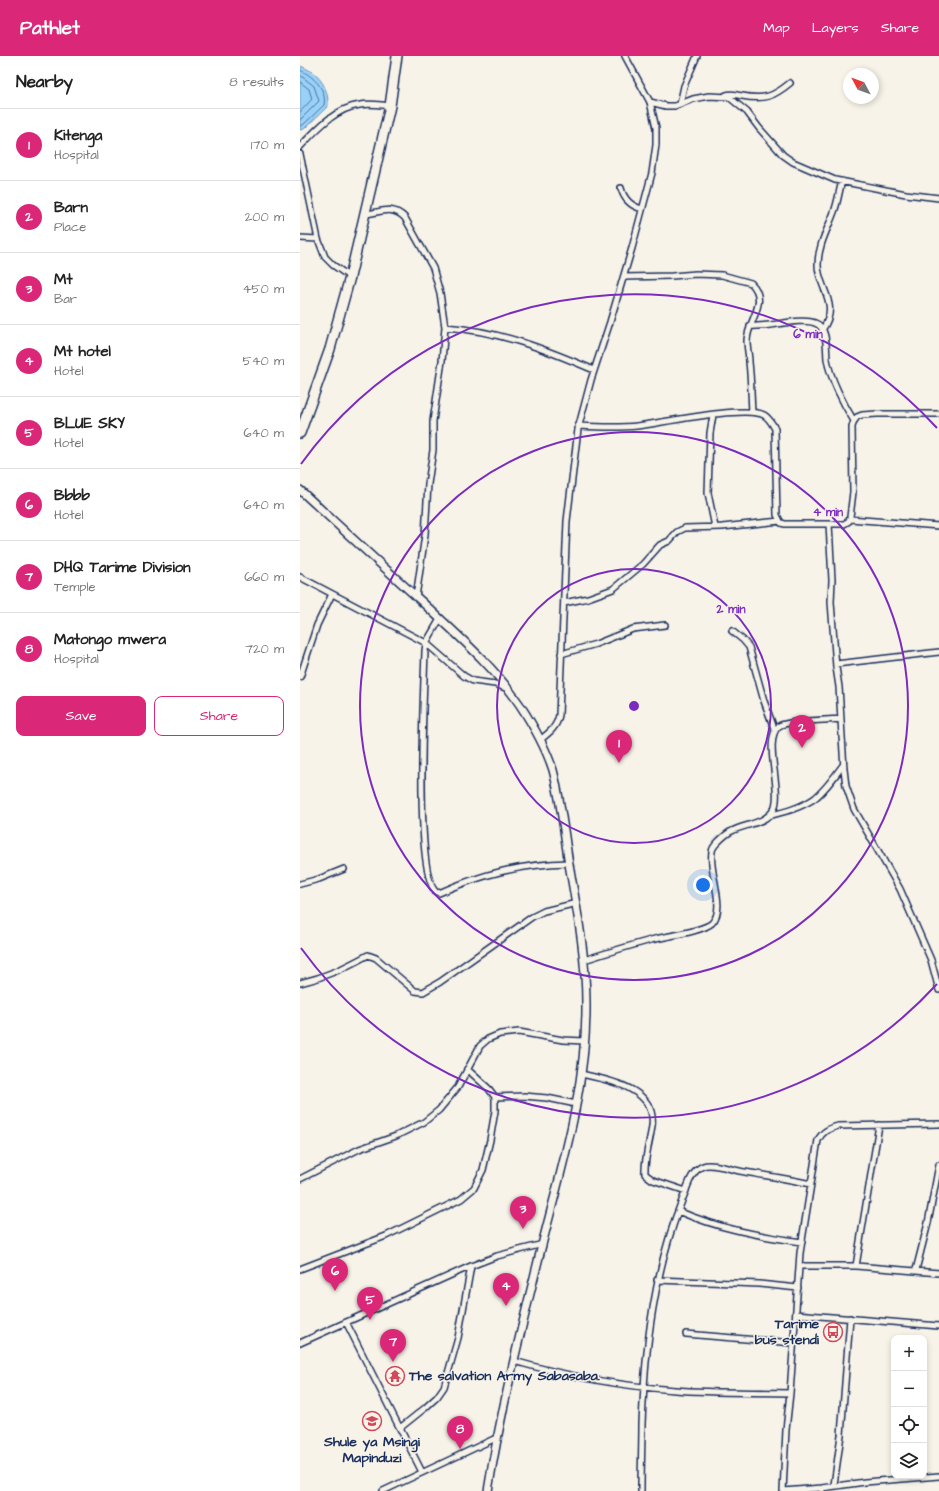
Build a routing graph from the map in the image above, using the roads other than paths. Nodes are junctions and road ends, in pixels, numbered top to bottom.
1 (396, 56) edge
2 (625, 56) edge
3 (697, 56) edge
4 (790, 83) dead end
5 (721, 96) junction
6 (650, 102) junction
7 (680, 104) junction
8 (390, 106) junction
9 (300, 147) edge
10 (300, 154) edge
11 (842, 181) junction
12 (622, 188) dead end
13 (939, 198) edge
14 (642, 208) junction
15 (366, 214) junction
16 (300, 238) edge
17 (318, 239) junction
18 (350, 277) junction
19 (624, 277) junction
20 (750, 326) junction
21 (445, 327) junction
22 (822, 330) junction
23 (594, 370) junction
24 (752, 412) junction
25 (939, 414) edge
26 (713, 415) junction
27 (854, 421) junction
28 (578, 426) junction
29 (300, 433) edge
30 (300, 490) edge
31 (850, 519) junction
32 (780, 521) junction
33 (829, 524) junction
34 (939, 526) edge
35 (715, 527) junction
36 (300, 577) edge
37 (332, 594) junction
38 (416, 597) junction
39 (564, 603) junction
40 (440, 619) junction
41 (664, 625) dead end
42 (732, 631) dead end
43 (426, 644) junction
44 (939, 652) edge
45 (561, 654) junction
46 (836, 664) junction
47 (300, 677) edge
48 (508, 690) junction
49 (841, 719) junction
50 (774, 731) junction
51 (540, 740) junction
52 (843, 765) junction
53 (765, 817) junction
54 (569, 863) junction
55 (344, 869) dead end
56 (300, 884) edge
57 (577, 903) junction
58 (584, 960) junction
59 (936, 971) edge
60 (300, 983) edge
61 (939, 990) edge
62 (584, 1041) junction
63 (467, 1069) junction
64 (580, 1074) junction
65 (495, 1097) junction
66 (576, 1104) junction
67 (939, 1124) edge
68 (879, 1125) junction
69 (939, 1165) edge
70 (300, 1179) edge
71 (811, 1184) junction
72 (686, 1191) junction
73 (678, 1211) junction
74 (802, 1242) junction
75 (543, 1244) junction
76 (471, 1266) junction
77 (799, 1266) junction
78 (856, 1266) junction
79 (300, 1269) edge
80 (916, 1270) junction
81 (939, 1273) edge
82 (657, 1280) junction
83 (798, 1288) junction
84 (796, 1314) junction
85 (850, 1318) junction
86 (346, 1322) junction
87 (939, 1326) edge
88 (686, 1334) dead end
89 (300, 1343) edge
90 (794, 1343) junction
91 (514, 1361) junction
92 (644, 1387) junction
93 (790, 1393) junction
94 (400, 1428) junction
95 (496, 1438) junction
96 (422, 1472) junction
97 (939, 1476) edge
98 (834, 1485) junction
99 (822, 1489) edge
100 (383, 1491) edge
101 (488, 1491) edge
102 (641, 1491) edge
103 (783, 1491) edge

1 - 8 highway
2 - 6 street
3 - 7 street
4 - 5 street
5 - 7 street
5 - 11 street
6 - 7 street
6 - 14 street
8 - 9 street
8 - 15 highway
10 - 17 street
11 - 13 street
11 - 22 street
12 - 14 street
14 - 19 street
15 - 18 highway
15 - 21 street
16 - 17 street
17 - 18 street
18 - 29 highway
19 - 20 street
19 - 23 street
20 - 22 street
20 - 24 street
21 - 23 street
21 - 38 street
22 - 27 street
23 - 28 street
24 - 26 street
24 - 32 street
25 - 27 street
26 - 28 street
26 - 35 street
27 - 31 street
28 - 39 street
30 - 38 main road
31 - 33 street
31 - 34 street
32 - 33 street
32 - 35 street
33 - 46 street
35 - 39 street
36 - 37 street
37 - 43 street
37 - 47 street
38 - 40 main road
39 - 45 street
40 - 43 street
40 - 48 main road
41 - 45 street
42 - 50 street
43 - 48 street
43 - 54 street
44 - 46 street
45 - 51 street
46 - 49 street
48 - 51 main road
49 - 50 street
49 - 52 street
50 - 53 street
51 - 54 main road
52 - 53 street
52 - 59 street
53 - 58 street
54 - 57 main road
55 - 56 street
57 - 58 main road
57 - 60 street
58 - 62 main road
59 - 61 street
62 - 63 street
62 - 64 main road
63 - 65 street
63 - 70 street
64 - 66 main road
64 - 72 street
65 - 66 street
65 - 79 street
66 - 75 main road
67 - 68 street
68 - 71 street
68 - 78 street
69 - 80 street
71 - 72 street
71 - 74 street
72 - 73 street
73 - 74 street
73 - 82 street
74 - 77 street
75 - 76 street
75 - 91 main road
76 - 86 street
76 - 94 street
77 - 78 street
77 - 83 street
78 - 80 street
80 - 81 street
82 - 83 street
82 - 92 street
83 - 84 street
84 - 85 street
84 - 90 street
85 - 87 street
85 - 98 street
86 - 89 street
86 - 94 street
88 - 90 street
90 - 93 street
91 - 92 street
91 - 95 main road
92 - 93 street
92 - 102 street
93 - 103 street
94 - 96 street
95 - 96 street
95 - 101 main road
96 - 100 street
97 - 98 street
98 - 99 street
99 - 103 street

